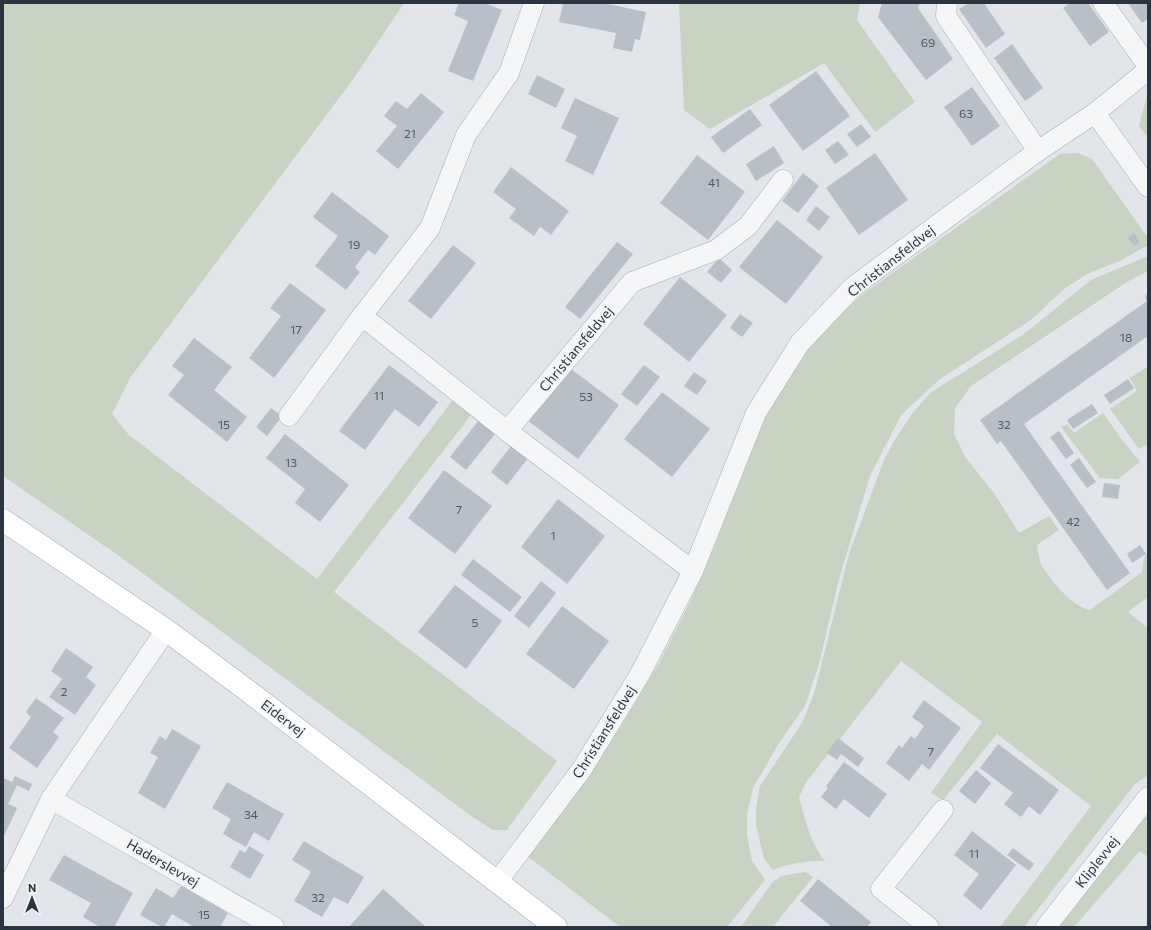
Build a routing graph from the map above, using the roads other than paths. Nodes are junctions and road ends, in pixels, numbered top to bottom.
1 (534, 3) edge
2 (947, 3) edge
3 (1103, 3) edge
4 (1148, 66) edge
5 (1148, 70) edge
6 (1095, 113) junction
7 (1038, 151) junction
8 (783, 180) dead end
9 (1148, 187) edge
10 (362, 316) junction
11 (289, 416) dead end
12 (507, 431) junction
13 (3, 520) edge
14 (693, 572) junction
15 (166, 630) junction
16 (1148, 797) edge
17 (51, 799) junction
18 (943, 810) dead end
19 (497, 882) junction
20 (3, 898) edge
21 (274, 927) edge
22 (556, 927) edge
23 (929, 927) edge
24 (1046, 927) edge

1 - 10 street
2 - 7 street
3 - 4 street
5 - 6 street, Christiansfeldvej
6 - 7 street, Christiansfeldvej
6 - 9 street
7 - 14 street, Christiansfeldvej
8 - 12 street, Christiansfeldvej
10 - 11 street
10 - 12 street
12 - 14 street
13 - 15 street, Eidervej
14 - 19 street, Christiansfeldvej
15 - 17 street
15 - 19 street, Eidervej
16 - 24 street, Kliplevvej
17 - 20 street
17 - 21 street, Haderslevvej
18 - 23 street
19 - 22 street, Eidervej

